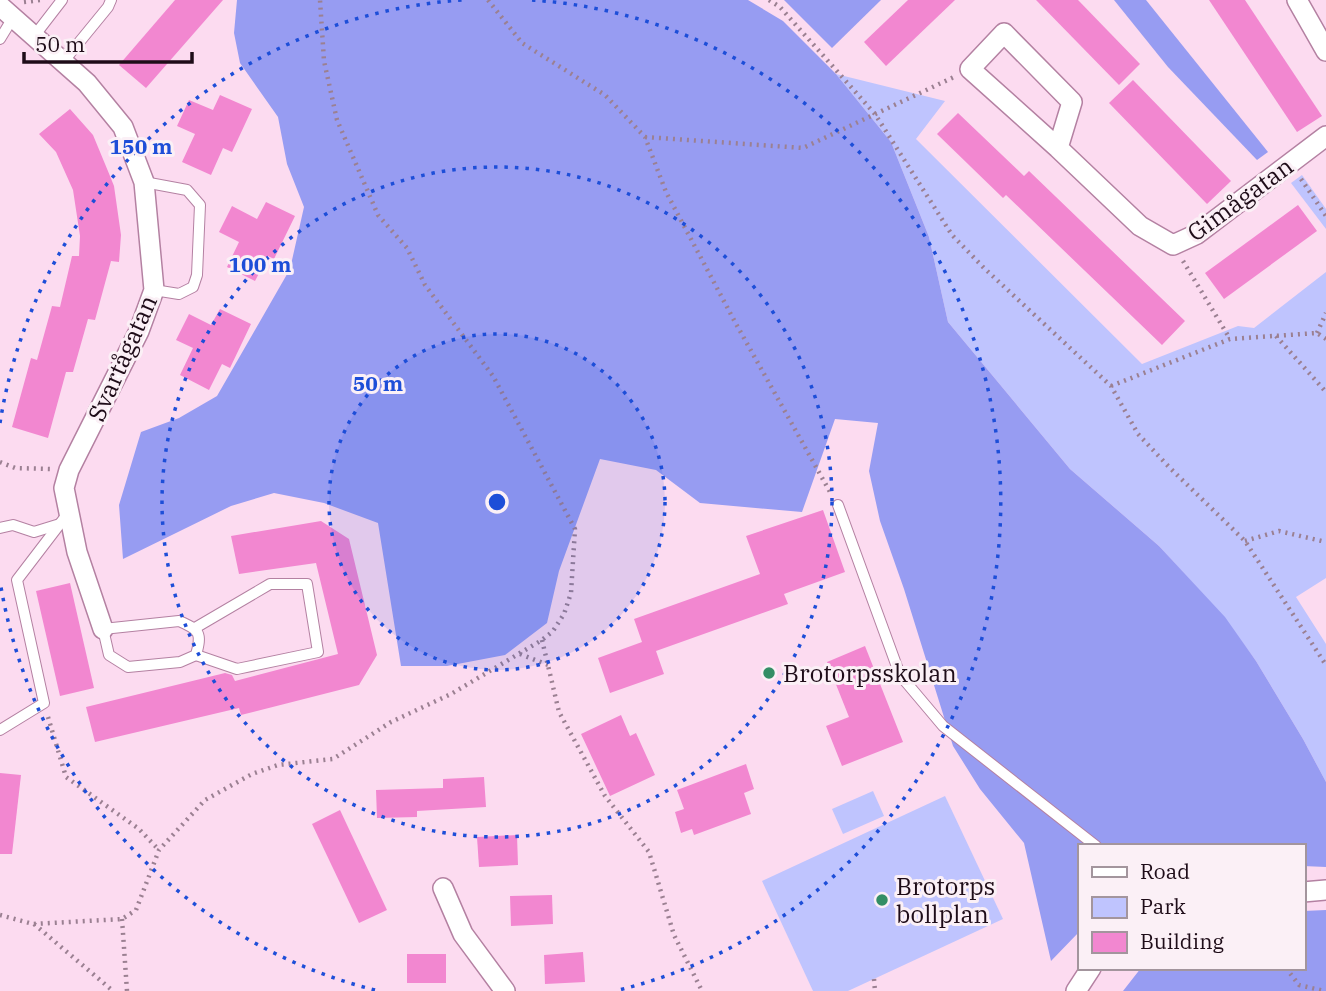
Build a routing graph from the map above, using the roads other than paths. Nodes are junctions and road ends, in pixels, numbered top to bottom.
1 (62, 0) edge
2 (111, 0) edge
3 (1297, 0) edge
4 (7, 11) edge
5 (35, 36) junction
6 (0, 39) edge
7 (1326, 51) edge
8 (63, 62) junction
9 (1326, 136) edge
10 (1058, 148) junction
11 (144, 182) junction
12 (153, 290) junction
13 (838, 505) road end
14 (64, 518) junction
15 (0, 528) edge
16 (195, 628) junction
17 (103, 629) junction
18 (197, 656) junction
19 (0, 730) edge
20 (1093, 844) edge
21 (443, 888) dead end
22 (1326, 890) edge
23 (1305, 892) edge
24 (1090, 970) edge
25 (505, 991) edge
26 (1076, 991) edge

1 - 5 lane
2 - 8 lane
3 - 7 street
4 - 5 street, Svartågatan
4 - 6 lane
5 - 8 street, Svartågatan
8 - 11 street, Svartågatan
9 - 10 street, Gimågatan
10 - 10 street, Gimågatan
11 - 12 street, Svartågatan
11 - 12 lane
12 - 14 street, Svartågatan
13 - 20 lane
14 - 15 lane
14 - 17 street, Svartågatan
14 - 19 lane
16 - 17 lane
16 - 18 lane
16 - 18 lane
17 - 18 lane
21 - 25 street
22 - 23 street
24 - 26 street

